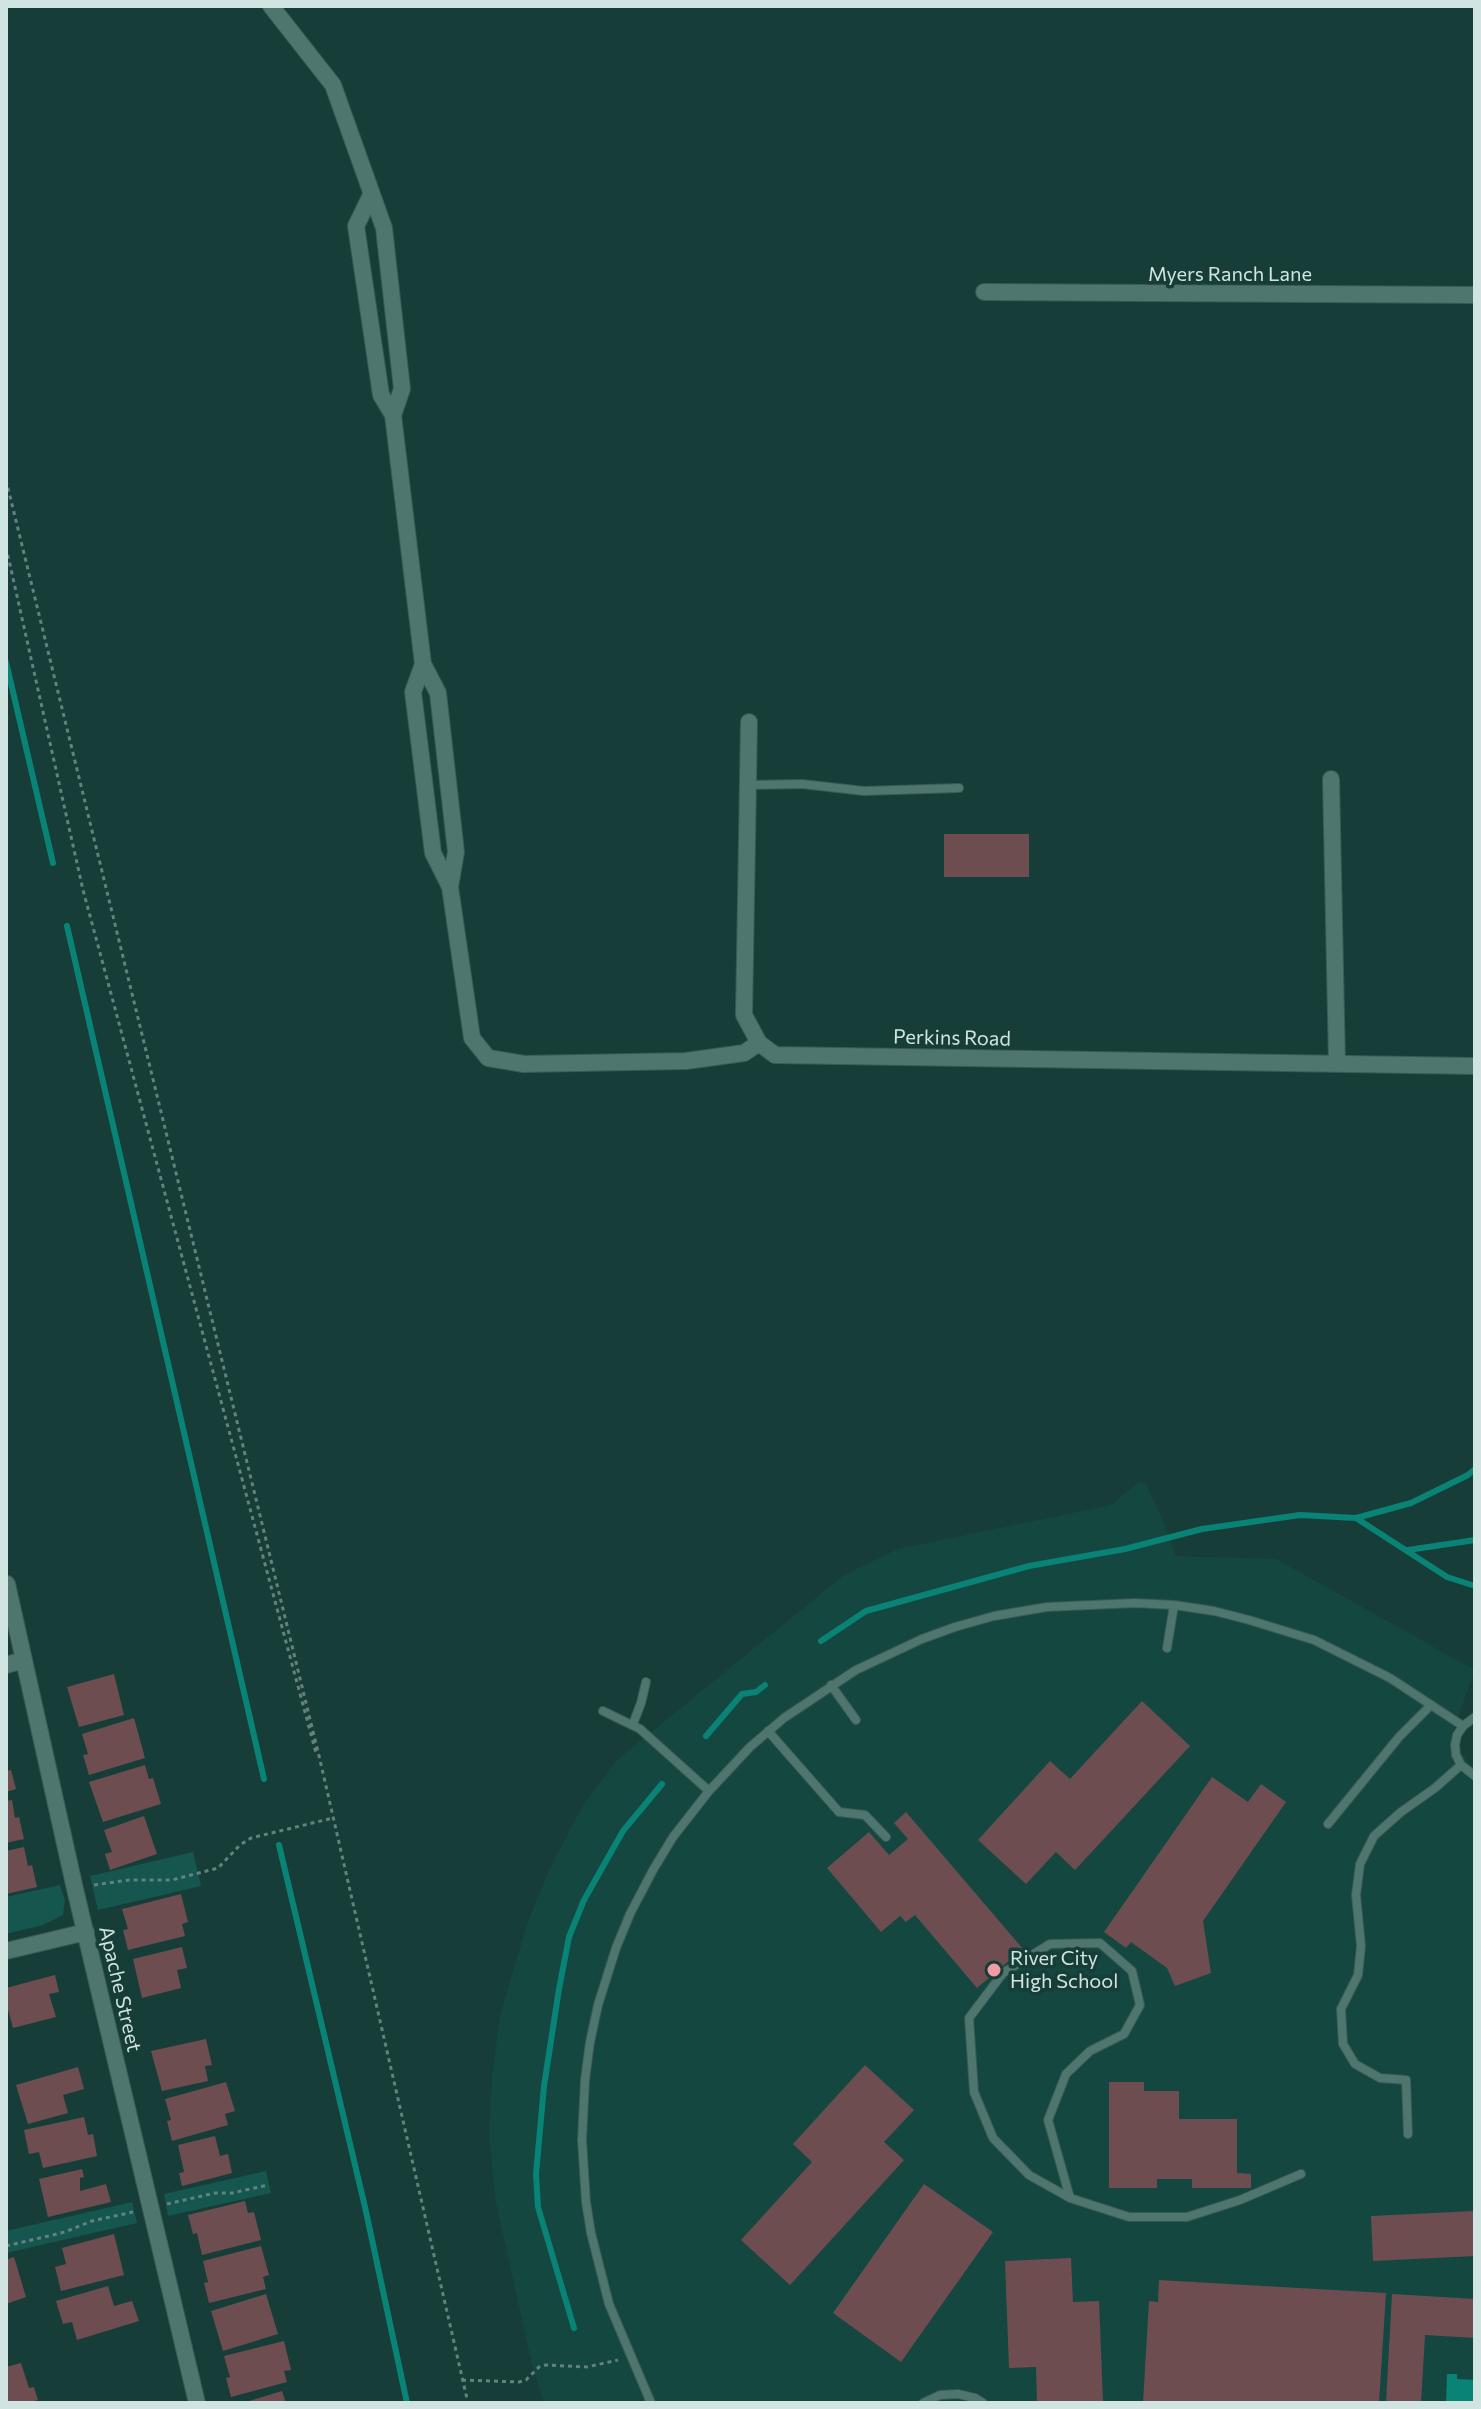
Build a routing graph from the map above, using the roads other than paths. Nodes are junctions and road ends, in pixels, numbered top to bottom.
1 (271, 6) edge
2 (371, 195) junction
3 (984, 292) dead end
4 (1475, 295) edge
5 (393, 415) junction
6 (423, 664) junction
7 (749, 722) dead end
8 (1331, 779) dead end
9 (748, 785) junction
10 (959, 788) dead end
11 (450, 887) junction
12 (759, 1043) junction
13 (1337, 1063) junction
14 (1475, 1066) edge
15 (7, 1584) edge
16 (1174, 1605) junction
17 (1167, 1648) dead end
18 (24, 1660) junction
19 (6, 1665) edge
20 (646, 1682) dead end
21 (831, 1685) junction
22 (1431, 1705) junction
23 (603, 1711) dead end
24 (1475, 1717) edge
25 (856, 1720) dead end
26 (633, 1724) junction
27 (1463, 1726) junction
28 (768, 1731) junction
29 (1461, 1765) junction
30 (1475, 1776) edge
31 (709, 1791) junction
32 (1328, 1824) dead end
33 (886, 1837) dead end
34 (86, 1932) junction
35 (6, 1951) edge
36 (1408, 2134) dead end
37 (1301, 2174) dead end
38 (1070, 2198) junction
39 (197, 2403) edge
40 (651, 2403) edge
41 (923, 2403) edge
42 (983, 2403) edge

1 - 2 street
2 - 5 street
2 - 5 street
3 - 4 street, Myers Ranch Lane
5 - 6 street
6 - 11 street
6 - 11 street
7 - 9 street
8 - 13 street
9 - 10 lane
9 - 12 street
11 - 12 street
12 - 13 street, Perkins Road
13 - 14 street, Perkins Road
15 - 18 street, Apache Street
16 - 17 lane
16 - 21 lane
16 - 22 lane
18 - 19 street
18 - 34 street, Apache Street
20 - 26 lane
21 - 25 lane
21 - 28 lane
22 - 27 lane
22 - 32 lane
23 - 26 lane
24 - 27 lane
26 - 31 lane
27 - 29 lane
28 - 31 lane
28 - 33 lane
29 - 30 lane
29 - 36 lane
31 - 40 lane
34 - 35 street
34 - 39 street, Apache Street
37 - 38 lane
38 - 38 lane
41 - 42 lane

